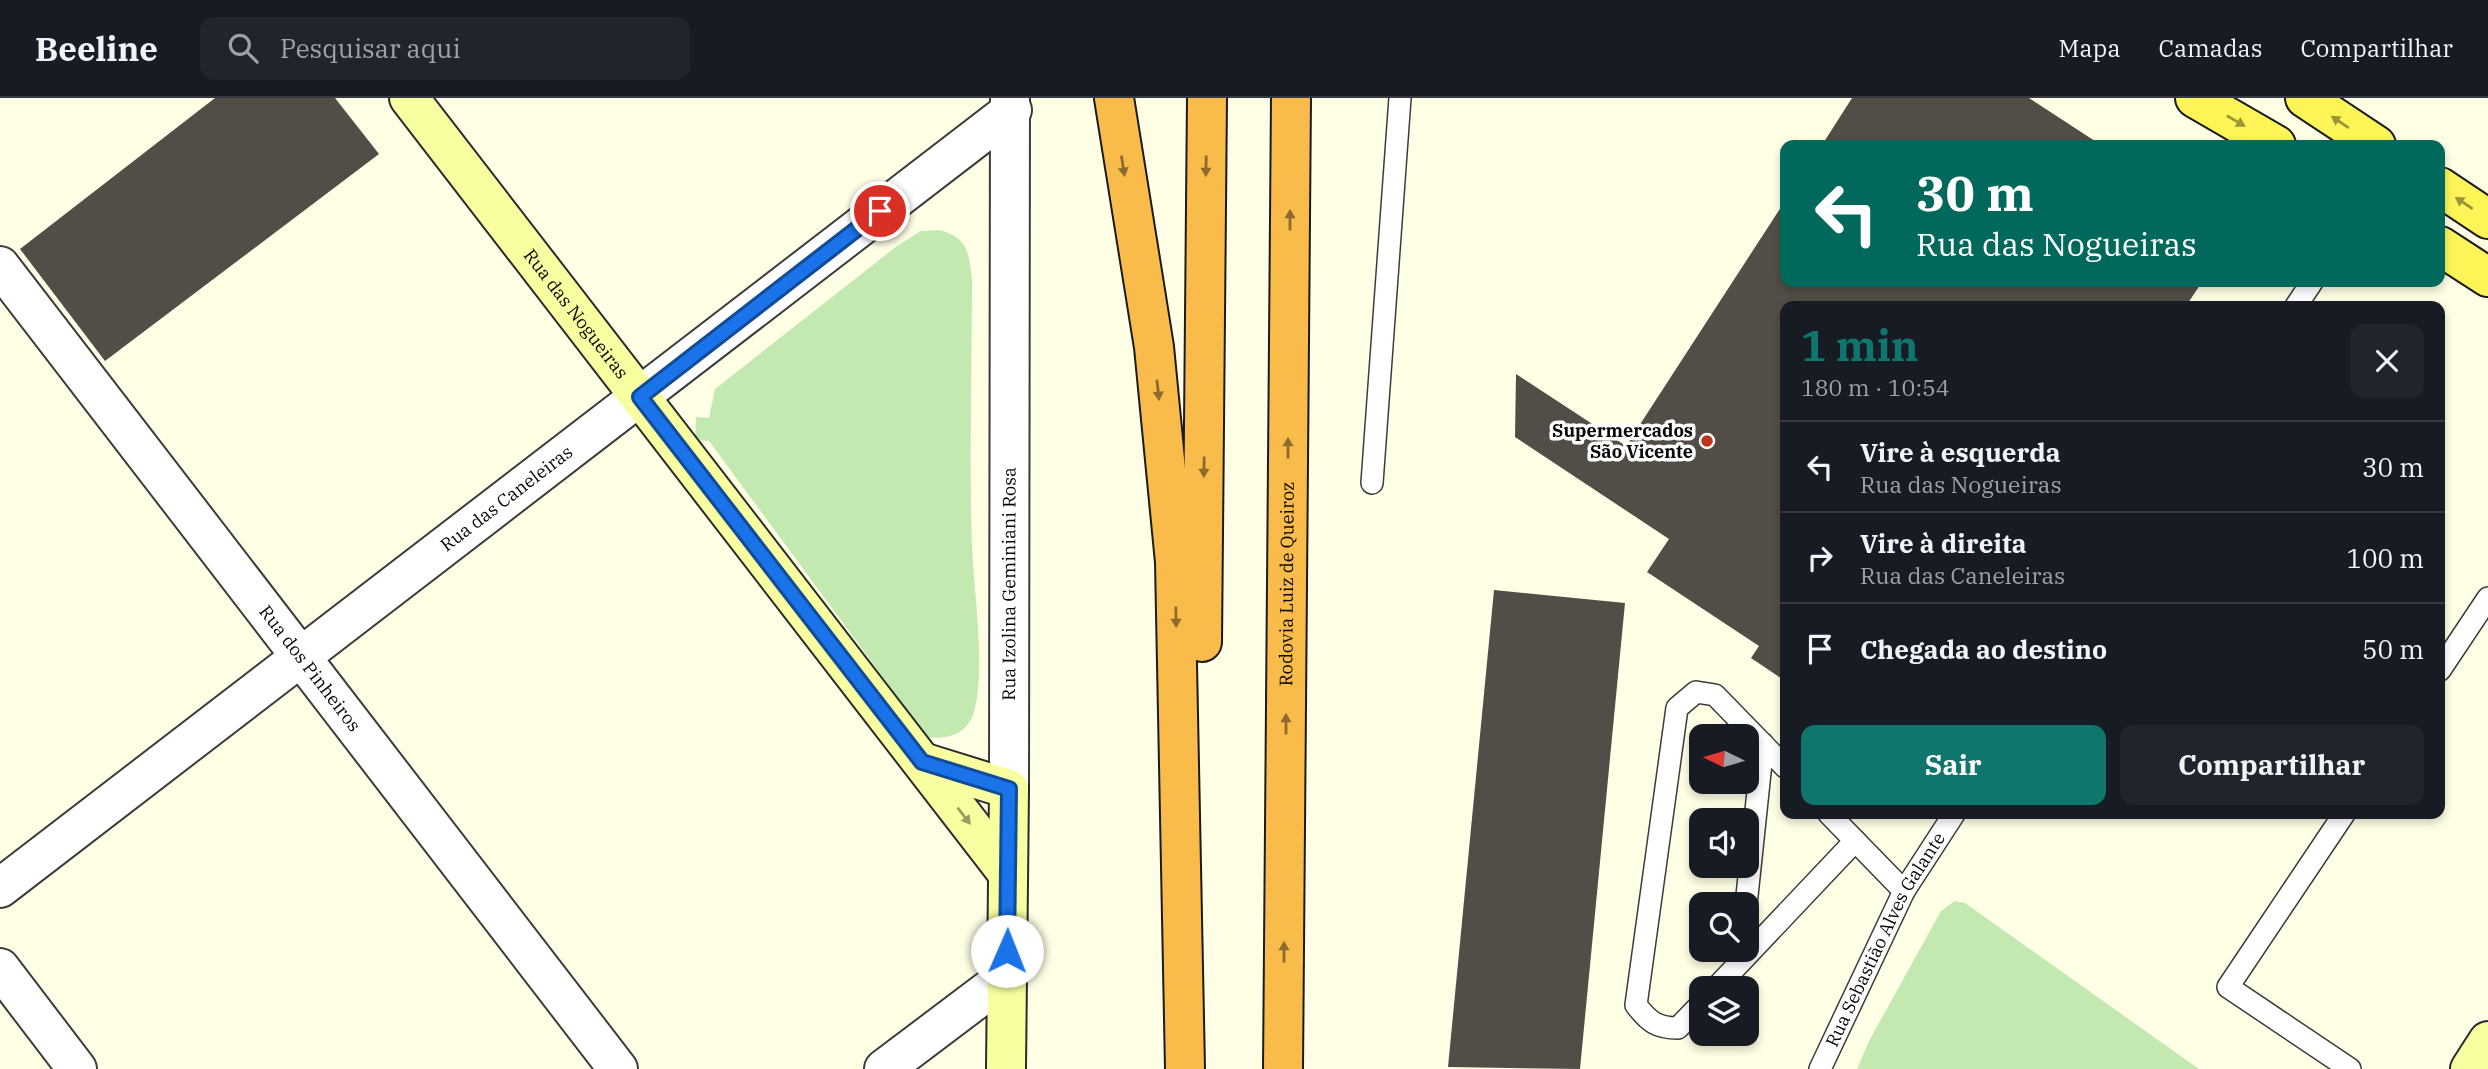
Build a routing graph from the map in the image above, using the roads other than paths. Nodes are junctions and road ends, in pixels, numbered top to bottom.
1 (409, 98) edge
2 (1114, 98) edge
3 (1207, 98) edge
4 (1291, 98) edge
5 (1400, 98) edge
6 (2195, 98) edge
7 (2305, 98) edge
8 (1011, 104) edge
9 (2268, 140) edge
10 (2368, 140) edge
11 (2445, 190) edge
12 (2488, 219) edge
13 (2445, 249) edge
14 (0, 266) edge
15 (2488, 277) edge
16 (640, 397) junction
17 (1372, 483) dead end
18 (2488, 597) edge
19 (300, 656) junction
20 (2445, 662) edge
21 (1763, 744) junction
22 (922, 762) junction
23 (1780, 762) edge
24 (1009, 789) junction
25 (1834, 819) edge
26 (1951, 819) edge
27 (2341, 819) edge
28 (1856, 841) junction
29 (1008, 874) junction
30 (0, 888) edge
31 (1904, 891) junction
32 (1747, 892) edge
33 (1759, 937) edge
34 (1735, 962) edge
35 (0, 968) edge
36 (1725, 976) edge
37 (1006, 977) junction
38 (1283, 997) junction
39 (1689, 1016) edge
40 (2488, 1041) edge
41 (77, 1069) edge
42 (618, 1069) edge
43 (884, 1069) edge
44 (1006, 1069) edge
45 (1185, 1069) edge
46 (1198, 1069) edge
47 (1283, 1069) edge
48 (1290, 1069) edge
49 (1820, 1069) edge
50 (2350, 1069) edge
51 (2470, 1069) edge

1 - 16 street, Rua das Nogueiras
2 -> 45 highway
3 -> 46 highway
38 -> 4 highway, Rodovia Luiz de Queiroz
5 - 17 lane
6 -> 9 main road
10 -> 7 main road
8 - 16 street, Rua das Caneleiras
8 - 24 street, Rua Izolina Geminiani Rosa
12 -> 11 main road
13 - 15 main road
14 - 19 street, Rua dos Pinheiros
16 - 19 street, Rua das Caneleiras
16 - 22 street, Rua das Nogueiras
18 - 20 lane
19 - 30 street, Rua das Caneleiras
19 - 42 street, Rua dos Pinheiros
21 - 23 lane
21 - 32 lane
21 - 39 lane
22 - 24 street
22 -> 29 street, Rua das Nogueiras
24 - 29 street, Rua Izolina Geminiani Rosa
25 - 28 lane
26 - 31 lane, Rua Sebastião Alves Galante
27 - 50 lane
28 - 31 lane
28 - 33 lane
29 - 37 street, Rua Izolina Geminiani Rosa
31 - 49 lane, Rua Sebastião Alves Galante
34 - 36 lane
35 - 41 street
37 - 43 street
37 - 44 street, Rua Izolina Geminiani Rosa
38 - 47 highway, Rodovia Luiz de Queiroz
38 - 48 highway
40 - 51 street

